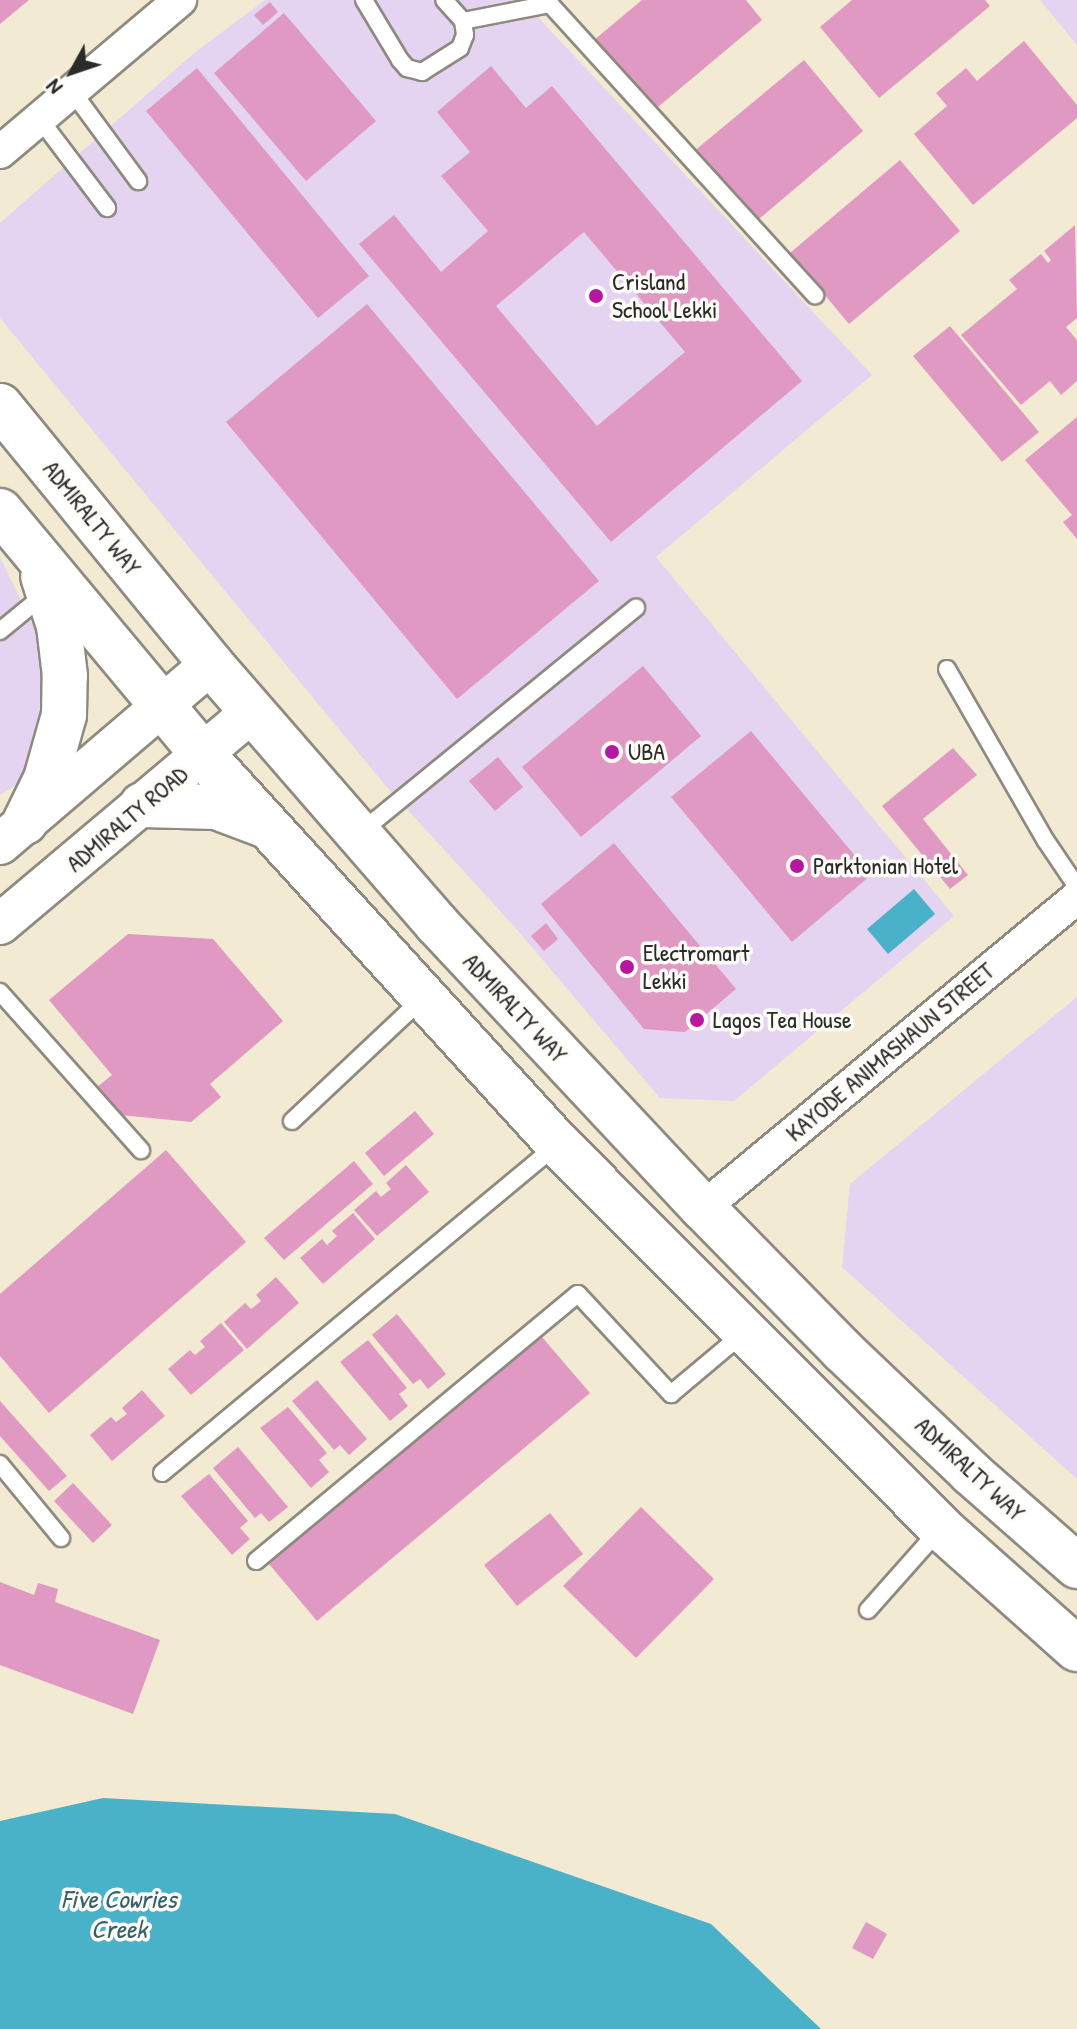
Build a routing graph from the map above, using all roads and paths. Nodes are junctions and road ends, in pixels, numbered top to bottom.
1 (180, 0) edge
2 (364, 0) edge
3 (444, 0) edge
4 (548, 2) edge
5 (463, 21) junction
6 (72, 91) junction
7 (39, 118) junction
8 (0, 152) edge
9 (138, 181) dead end
10 (107, 208) dead end
11 (815, 295) dead end
12 (0, 406) edge
13 (0, 511) edge
14 (42, 573) junction
15 (636, 608) dead end
16 (0, 631) edge
17 (211, 664) junction
18 (947, 669) dead end
19 (161, 707) junction
20 (252, 712) junction
21 (203, 755) junction
22 (142, 805) junction
23 (268, 826) junction
24 (13, 833) edge
25 (360, 833) junction
26 (1077, 887) edge
27 (1077, 897) edge
28 (0, 924) edge
29 (0, 992) edge
30 (423, 998) junction
31 (292, 1121) dead end
32 (558, 1144) junction
33 (141, 1150) dead end
34 (703, 1208) junction
35 (747, 1331) junction
36 (0, 1464) edge
37 (162, 1473) dead end
38 (941, 1528) junction
39 (61, 1538) dead end
40 (256, 1561) dead end
41 (1077, 1566) edge
42 (868, 1610) dead end
43 (1077, 1649) edge

1 - 6 street
2 - 5 lane
3 - 5 lane
4 - 5 lane
4 - 11 lane
6 - 7 street
6 - 9 lane
7 - 8 street
7 - 10 lane
12 - 17 main road, ADMIRALTY WAY
13 - 14 main road
14 - 16 lane
14 - 19 main road
14 - 24 main road
15 - 25 lane
17 - 19 street
17 - 20 main road, ADMIRALTY WAY
18 - 26 lane
19 - 21 main road
19 - 24 street
20 - 21 street, ADMIRALTY ROAD
20 - 25 main road, ADMIRALTY WAY
21 - 22 street, ADMIRALTY ROAD
21 - 23 main road
22 - 23 main road
22 - 28 street, ADMIRALTY ROAD
23 - 30 main road
25 - 34 main road, ADMIRALTY WAY
27 - 34 street, KAYODE ANIMASHAUN STREET
29 - 33 lane
30 - 31 lane
30 - 32 main road
32 - 35 main road
32 - 37 lane
34 - 41 main road, ADMIRALTY WAY
35 - 38 main road
35 - 40 lane
36 - 39 lane
38 - 42 lane
38 - 43 main road

